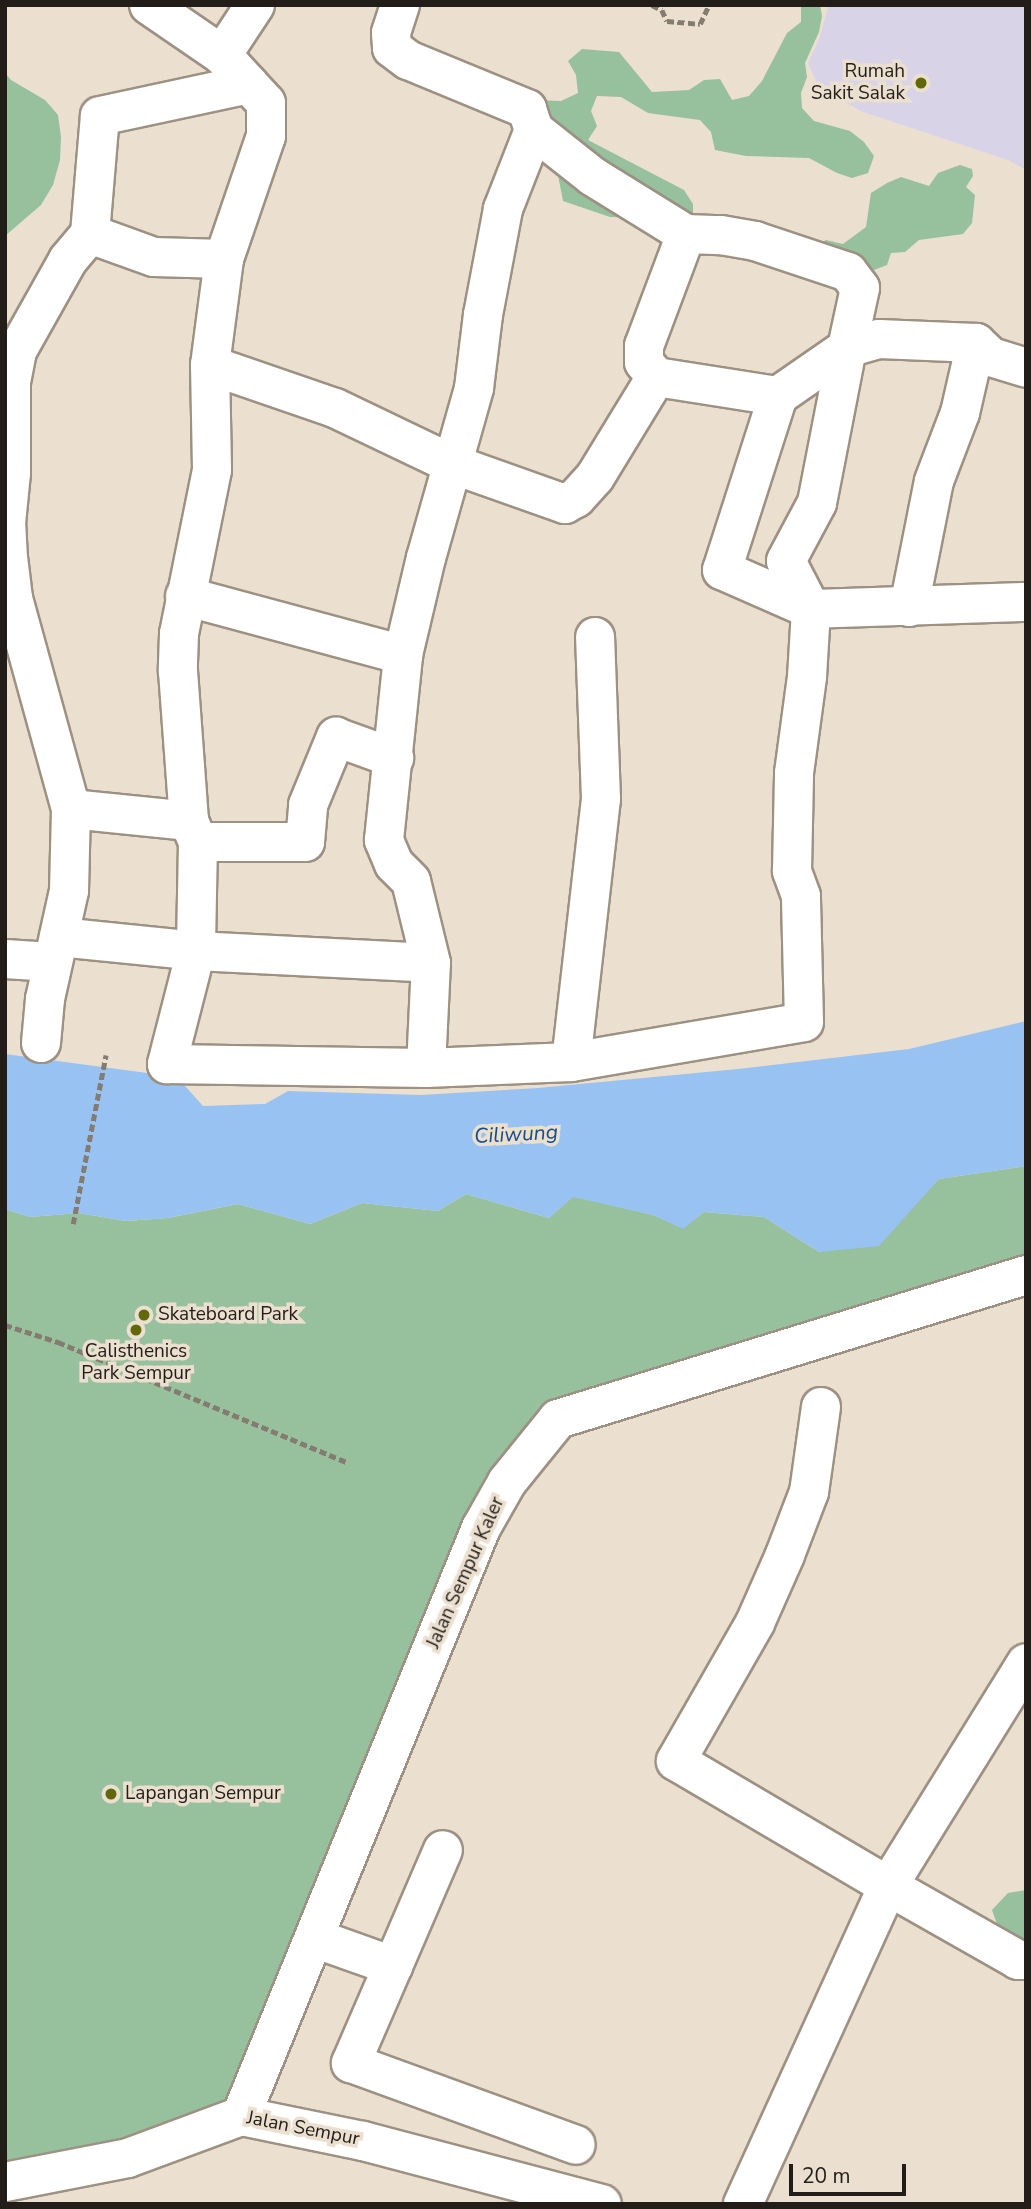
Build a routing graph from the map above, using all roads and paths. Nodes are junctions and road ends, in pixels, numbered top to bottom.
1 (149, 5) edge
2 (255, 5) edge
3 (400, 5) edge
4 (652, 5) edge
5 (709, 5) edge
6 (222, 55) junction
7 (249, 84) junction
8 (534, 130) junction
9 (90, 234) junction
10 (686, 234) junction
11 (224, 259) junction
12 (975, 343) junction
13 (847, 348) junction
14 (210, 365) junction
15 (1026, 368) edge
16 (656, 377) junction
17 (778, 396) junction
18 (452, 464) junction
19 (185, 596) junction
20 (1026, 602) edge
21 (909, 607) junction
22 (811, 609) junction
23 (595, 637) dead end
24 (403, 655) junction
25 (394, 758) junction
26 (71, 808) junction
27 (193, 832) junction
28 (56, 950) junction
29 (196, 951) junction
30 (5, 959) edge
31 (431, 963) junction
32 (41, 1043) dead end
33 (106, 1055) dead end
34 (571, 1062) junction
35 (426, 1068) junction
36 (73, 1224) dead end
37 (1026, 1275) edge
38 (5, 1325) edge
39 (821, 1408) dead end
40 (348, 1463) dead end
41 (1026, 1663) edge
42 (443, 1850) dead end
43 (888, 1886) junction
44 (314, 1938) junction
45 (1026, 1960) edge
46 (393, 1966) junction
47 (241, 2116) junction
48 (576, 2145) dead end
49 (5, 2182) edge
50 (602, 2204) edge
51 (743, 2204) edge

1 - 6 street
2 - 6 street
3 - 8 street
4 - 5 path
6 - 7 street
7 - 9 street
7 - 11 street
8 - 10 street
8 - 18 street
9 - 11 street
9 - 26 street
10 - 13 street
10 - 16 street
11 - 14 street
12 - 13 street
12 - 15 street
12 - 21 street
13 - 17 street
13 - 22 street
14 - 18 street
14 - 19 street
16 - 17 street
16 - 18 street
17 - 22 street
18 - 24 street
19 - 24 street
19 - 27 street
20 - 21 street
21 - 22 street
22 - 34 street
23 - 34 street
24 - 25 street
25 - 27 street
25 - 31 street
26 - 27 street
26 - 28 street
27 - 29 street
28 - 29 street
28 - 30 street
28 - 32 street
29 - 31 street
29 - 35 street
31 - 35 street
33 - 36 path
34 - 35 street
37 - 44 street, Jalan Sempur Kaler
38 - 40 path
39 - 43 street
41 - 43 street
42 - 46 street
43 - 45 street
43 - 51 street
44 - 46 street
44 - 47 street, Jalan Sempur Kaler
46 - 48 street
47 - 49 street, Jalan Sempur
47 - 50 street, Jalan Sempur

